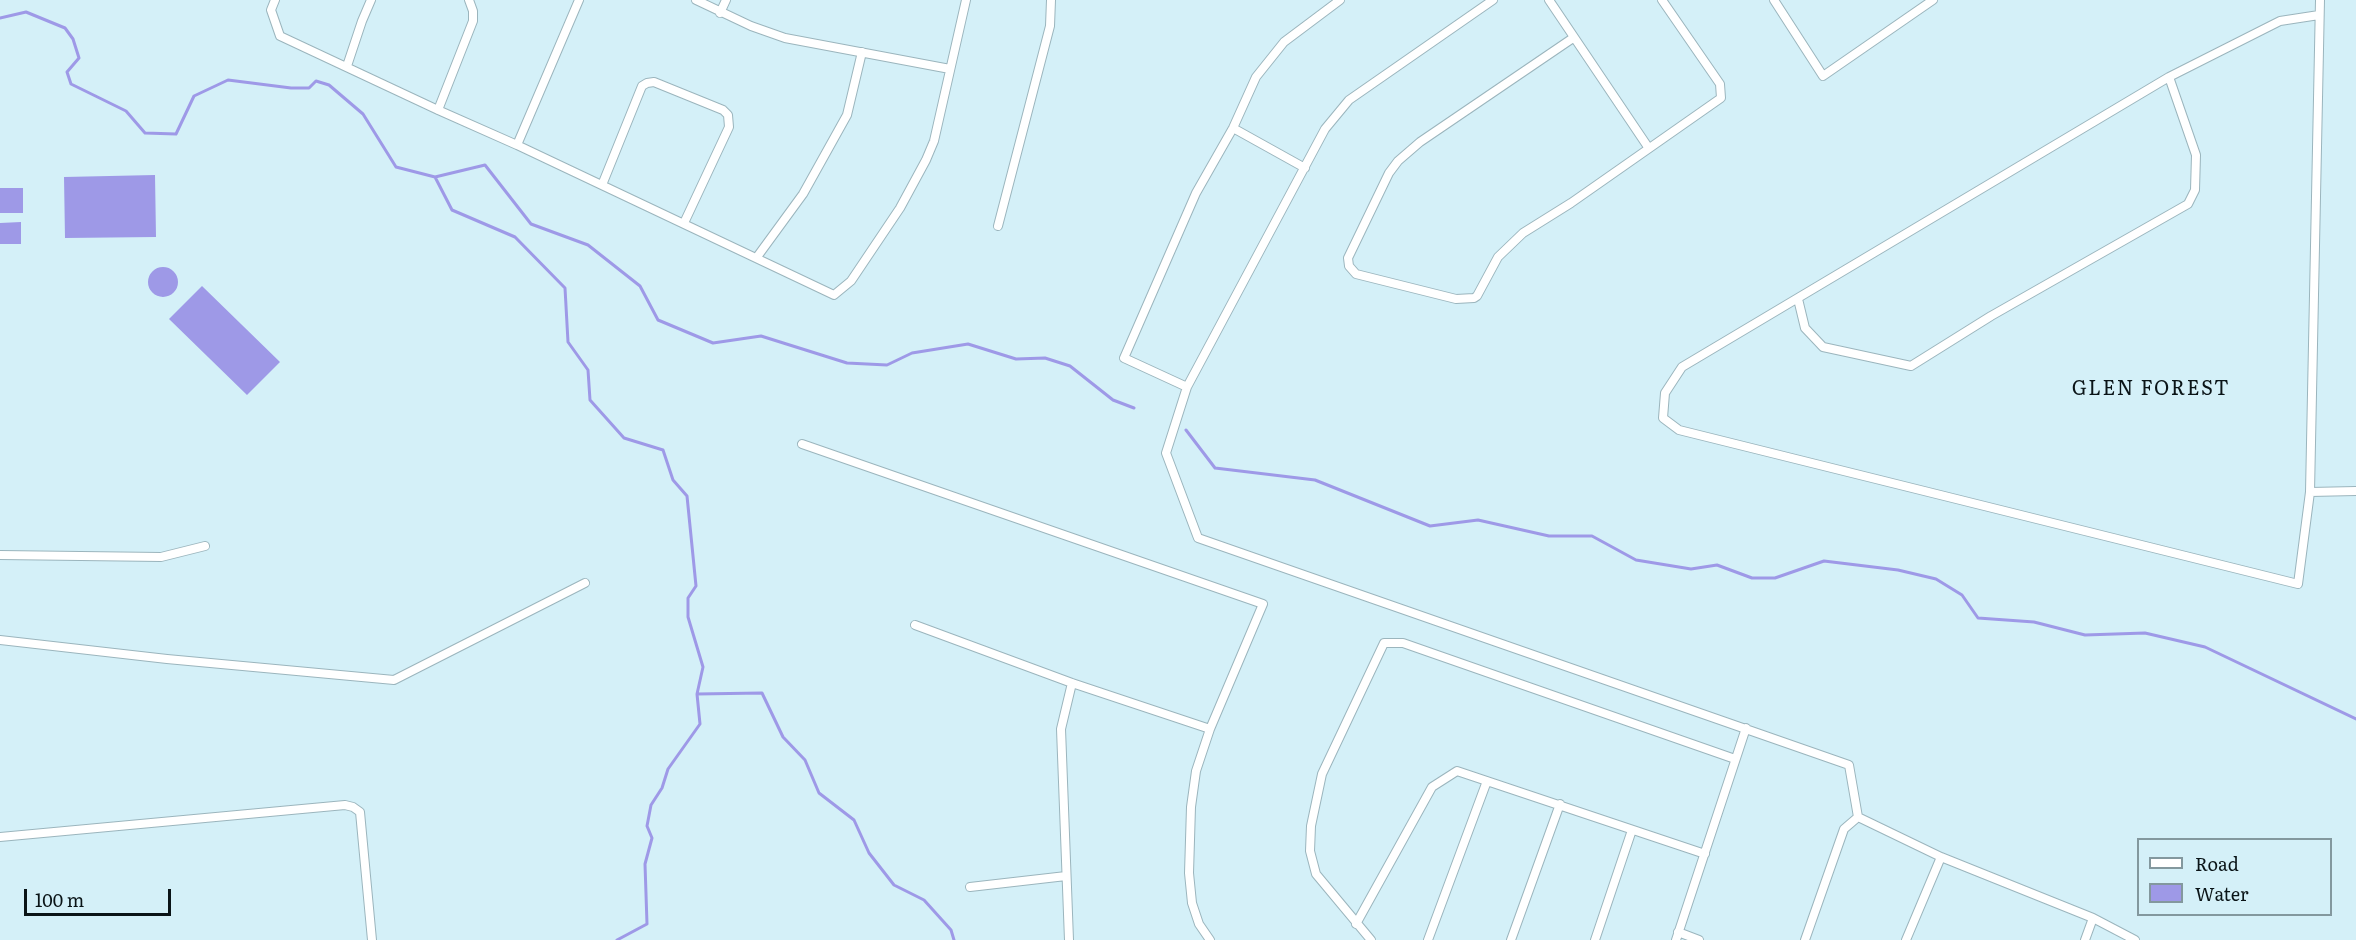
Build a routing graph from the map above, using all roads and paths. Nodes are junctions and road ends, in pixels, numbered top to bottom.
1 (275, 0) edge
2 (371, 0) edge
3 (469, 0) edge
4 (579, 0) edge
5 (696, 0) edge
6 (726, 0) edge
7 (966, 0) edge
8 (1051, 0) edge
9 (1341, 0) edge
10 (1493, 0) edge
11 (1549, 0) edge
12 (1662, 0) edge
13 (1774, 0) edge
14 (1934, 0) edge
15 (2320, 0) edge
16 (720, 13) junction
17 (2319, 15) junction
18 (1573, 38) junction
19 (862, 52) junction
20 (347, 66) junction
21 (950, 69) junction
22 (2169, 77) junction
23 (438, 111) junction
24 (1233, 128) junction
25 (518, 145) junction
26 (1648, 147) junction
27 (1305, 168) junction
28 (602, 185) junction
29 (684, 223) junction
30 (998, 226) dead end
31 (758, 257) junction
32 (1798, 299) junction
33 (1187, 387) junction
34 (802, 444) dead end
35 (2356, 491) edge
36 (2310, 492) junction
37 (205, 546) dead end
38 (0, 555) edge
39 (585, 583) dead end
40 (915, 625) dead end
41 (0, 640) edge
42 (1072, 683) junction
43 (1746, 728) junction
44 (1210, 729) junction
45 (1735, 759) junction
46 (1487, 781) junction
47 (1560, 804) junction
48 (1858, 817) junction
49 (1632, 830) junction
50 (0, 837) edge
51 (1705, 854) junction
52 (1941, 857) junction
53 (1066, 876) junction
54 (970, 887) dead end
55 (2093, 918) junction
56 (1356, 924) junction
57 (1677, 936) edge
58 (372, 940) edge
59 (1070, 940) edge
60 (1210, 940) edge
61 (1371, 940) edge
62 (1428, 940) edge
63 (1512, 940) edge
64 (1595, 940) edge
65 (1699, 940) edge
66 (1805, 940) edge
67 (1906, 940) edge
68 (2085, 940) edge
69 (2135, 940) edge

1 - 20 street
2 - 20 street
3 - 23 street
4 - 25 street
5 - 16 street
6 - 16 street
7 - 21 street
8 - 30 street
9 - 24 street
10 - 27 street
11 - 18 street
12 - 26 street
13 - 14 street
15 - 17 street
16 - 19 street
17 - 22 street
17 - 36 street
18 - 26 street
18 - 26 street
19 - 21 street
19 - 31 street
20 - 23 street
21 - 31 street
22 - 32 street
22 - 32 street
23 - 25 street
24 - 27 street
24 - 33 street
25 - 28 street
27 - 33 street
28 - 29 street
28 - 29 street
29 - 31 street
32 - 36 street
33 - 43 street
34 - 44 street
35 - 36 street
37 - 38 street
39 - 41 street
40 - 42 street
42 - 44 street
42 - 53 street
43 - 45 street
43 - 48 street
44 - 60 street
45 - 51 street
45 - 56 street
46 - 47 street
46 - 56 street
46 - 62 street
47 - 49 street
47 - 63 street
48 - 52 street
48 - 66 street
49 - 51 street
49 - 64 street
50 - 58 street
51 - 57 street
52 - 55 street
52 - 67 street
53 - 54 street
53 - 59 street
55 - 68 street
55 - 69 street
56 - 61 street
57 - 65 street

